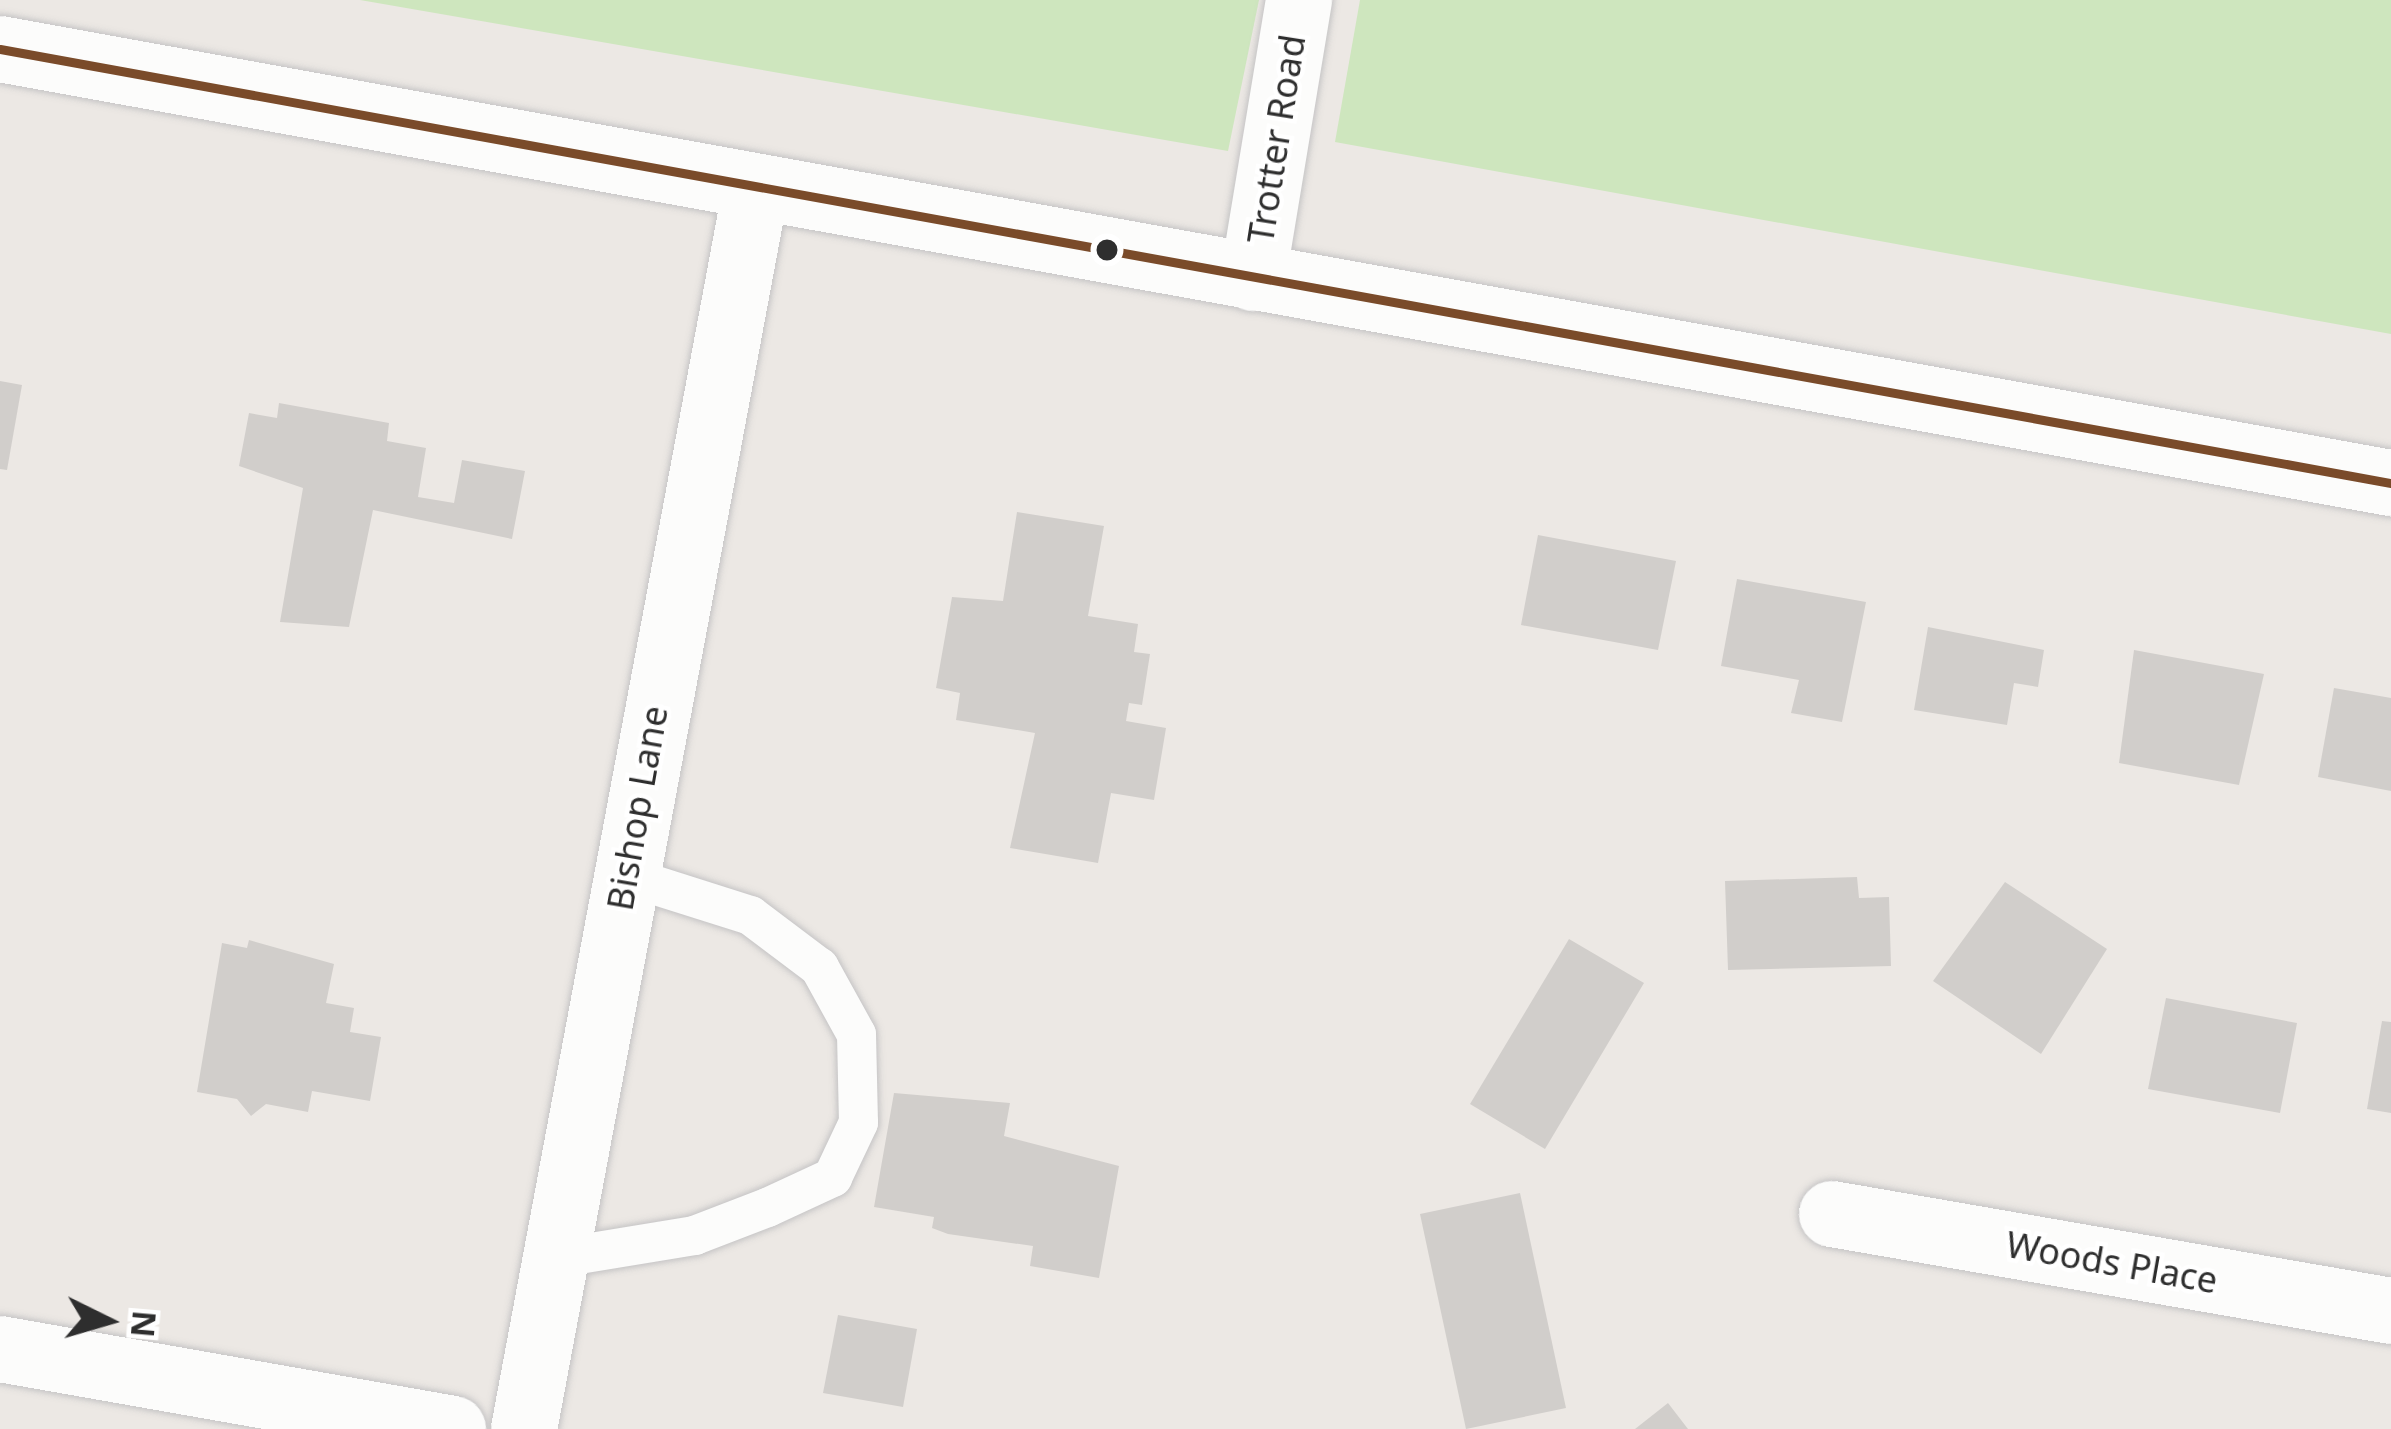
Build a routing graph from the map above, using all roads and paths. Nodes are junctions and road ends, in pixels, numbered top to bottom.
1 (1299, 0) edge
2 (0, 49) edge
3 (756, 188) junction
4 (1253, 278) junction
5 (2391, 483) edge
6 (624, 875) junction
7 (1832, 1214) dead end
8 (554, 1258) junction
9 (2391, 1311) edge
10 (0, 1349) edge
11 (453, 1429) edge
12 (524, 1429) edge

1 - 4 street, Trotter Road
2 - 3 street
3 - 4 street
3 - 6 street, Bishop Lane
4 - 5 street
6 - 8 street, Bishop Lane
6 - 8 lane
7 - 9 street, Woods Place
8 - 12 street, Bishop Lane
10 - 11 street

